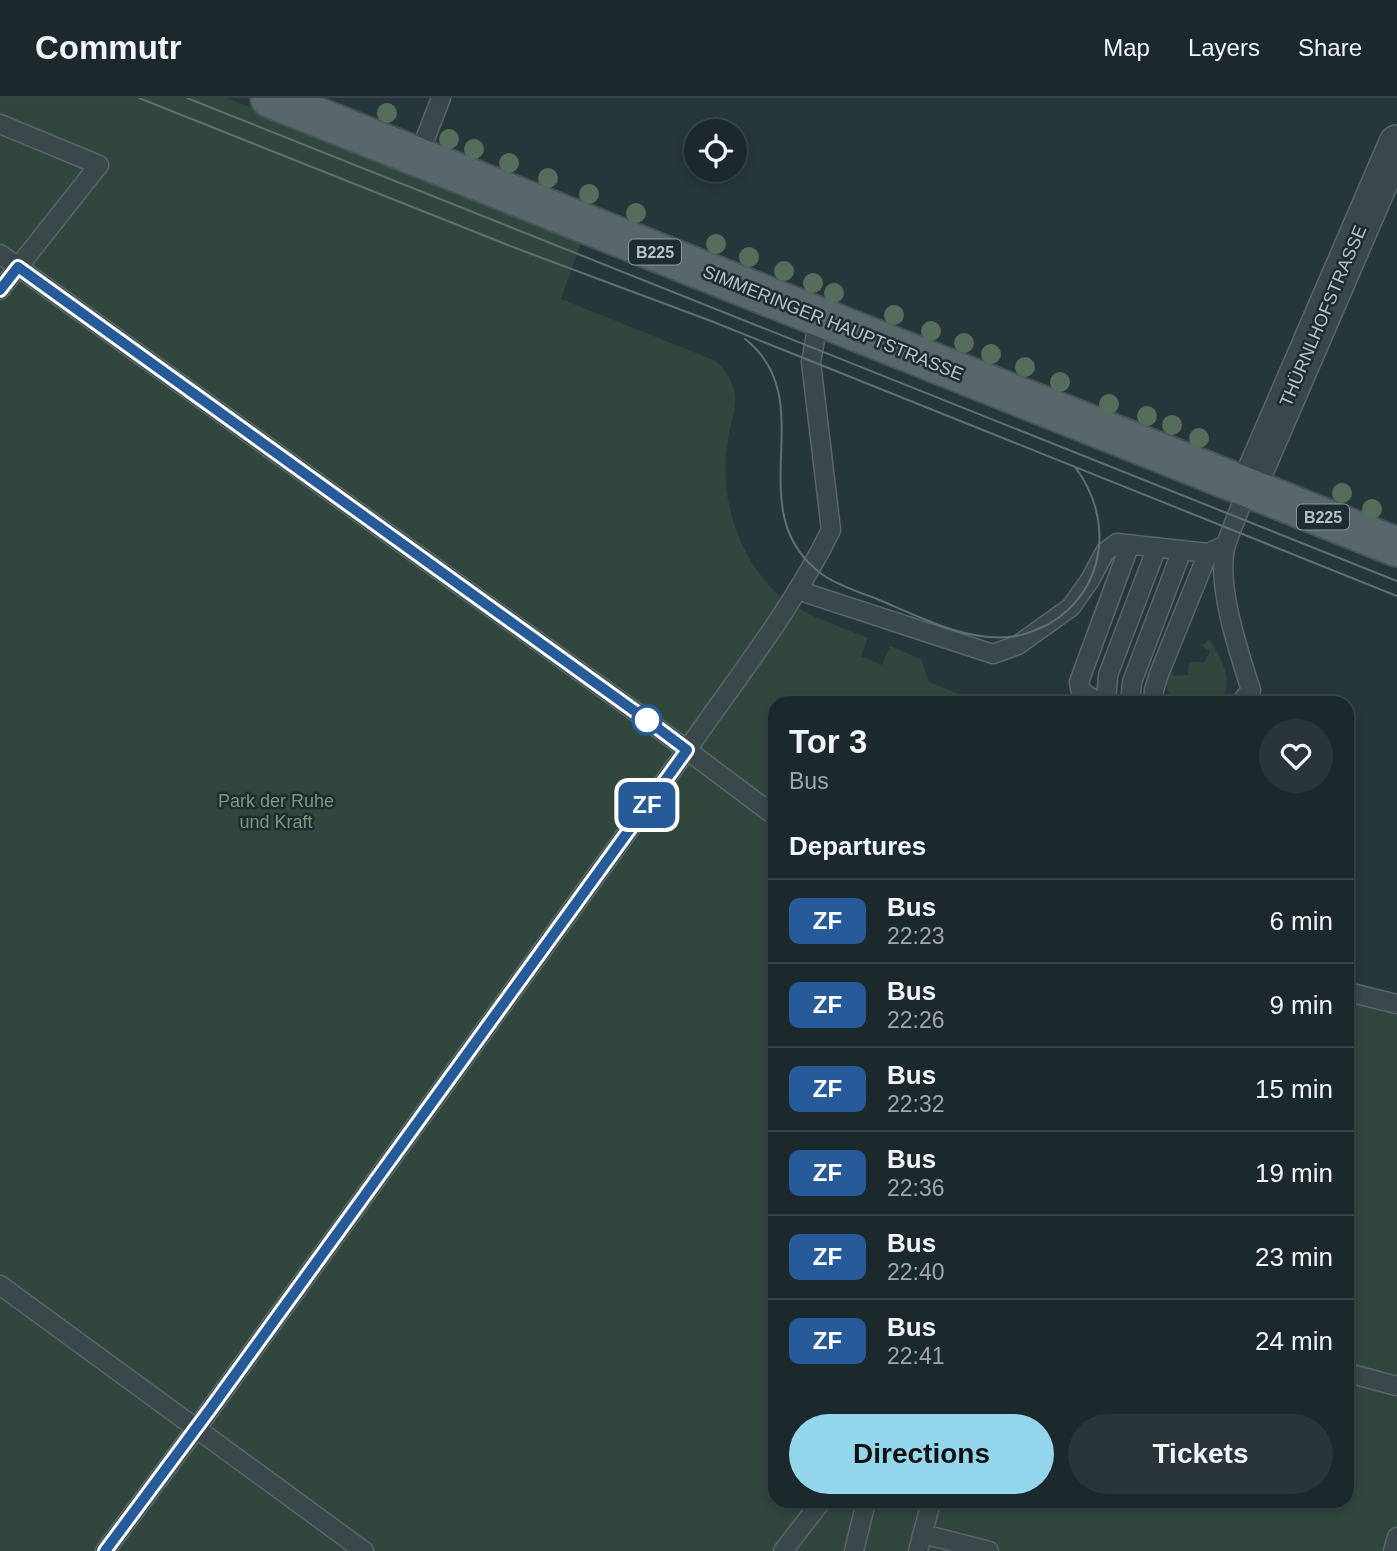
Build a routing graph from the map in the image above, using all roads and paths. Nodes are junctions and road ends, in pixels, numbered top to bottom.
1 (270, 98) edge
2 (441, 98) edge
3 (0, 124) edge
4 (1397, 143) edge
5 (418, 157) junction
6 (0, 254) edge
7 (18, 267) junction
8 (0, 290) edge
9 (818, 317) junction
10 (1248, 488) junction
11 (1130, 544) junction
12 (1226, 545) junction
13 (1157, 547) junction
14 (1397, 547) edge
15 (1182, 550) junction
16 (1208, 553) junction
17 (797, 590) junction
18 (1088, 696) edge
19 (1106, 696) edge
20 (1131, 696) edge
21 (1154, 696) edge
22 (1245, 696) edge
23 (687, 750) junction
24 (768, 811) edge
25 (1354, 993) edge
26 (1397, 1004) edge
27 (0, 1285) edge
28 (1354, 1375) edge
29 (1397, 1386) edge
30 (196, 1429) junction
31 (816, 1508) edge
32 (865, 1508) edge
33 (929, 1508) edge
34 (1397, 1537) edge
35 (920, 1543) edge
36 (105, 1551) edge
37 (364, 1551) edge
38 (783, 1551) edge
39 (854, 1551) edge
40 (989, 1551) edge
41 (1394, 1551) edge

1 - 5 main road, SIMMERINGER HAUPTSTRASSE / B225
2 - 5 lane
3 - 7 lane
4 - 10 street, THÜRNLHOFSTRASSE
5 - 9 main road, SIMMERINGER HAUPTSTRASSE / B225
6 - 7 lane
7 - 8 lane
7 - 23 lane
9 - 10 main road, SIMMERINGER HAUPTSTRASSE / B225
9 - 17 lane
10 - 12 lane
10 - 14 main road, SIMMERINGER HAUPTSTRASSE / B225
11 - 13 lane
11 - 17 lane
11 - 18 lane
12 - 16 lane
12 - 22 lane
13 - 15 lane
13 - 19 lane
15 - 16 lane
15 - 20 lane
16 - 21 lane
17 - 23 lane
23 - 24 lane
23 - 30 lane
25 - 26 lane
27 - 30 lane
28 - 29 lane
30 - 36 lane
30 - 37 lane
31 - 38 lane
32 - 39 lane
33 - 35 lane
34 - 41 lane
35 - 40 lane

